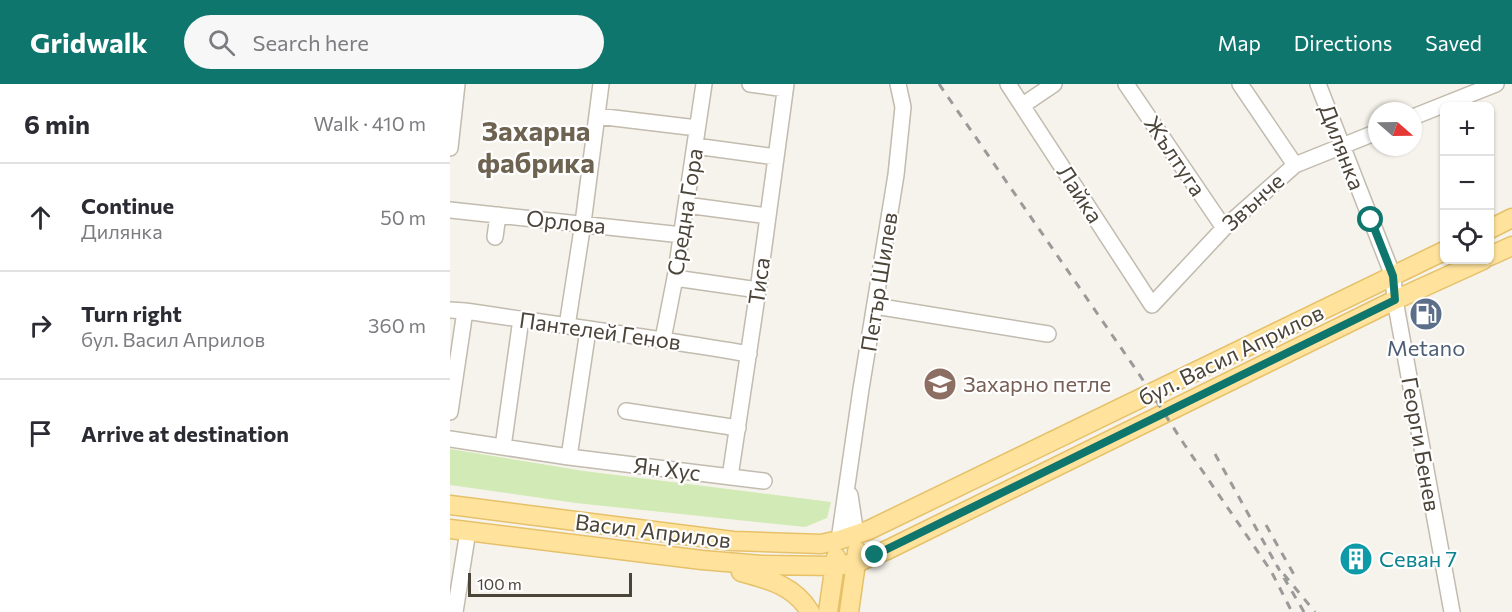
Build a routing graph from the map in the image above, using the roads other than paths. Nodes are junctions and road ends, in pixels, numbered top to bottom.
1 (457, 84) edge
2 (602, 84) edge
3 (704, 84) edge
4 (750, 84) edge
5 (898, 84) edge
6 (1008, 84) edge
7 (1054, 84) edge
8 (1126, 84) edge
9 (1240, 84) edge
10 (1317, 84) edge
11 (1496, 84) edge
12 (785, 86) edge
13 (1023, 105) junction
14 (1422, 113) edge
15 (597, 116) junction
16 (697, 128) junction
17 (1368, 136) edge
18 (695, 146) junction
19 (1342, 146) junction
20 (450, 148) edge
21 (776, 157) junction
22 (1295, 165) junction
23 (686, 205) junction
24 (450, 210) edge
25 (498, 214) junction
26 (768, 216) junction
27 (1512, 218) edge
28 (583, 223) junction
29 (1494, 227) edge
30 (1224, 228) junction
31 (682, 235) junction
32 (495, 237) dead end
33 (1512, 246) edge
34 (1440, 253) edge
35 (1494, 254) edge
36 (1474, 264) edge
37 (1393, 276) junction
38 (675, 278) junction
39 (758, 290) junction
40 (1395, 300) junction
41 (1152, 304) joint
42 (875, 306) junction
43 (458, 310) edge
44 (521, 319) junction
45 (567, 326) junction
46 (588, 330) junction
47 (1048, 334) dead end
48 (663, 339) junction
49 (749, 354) junction
50 (626, 411) dead end
51 (450, 412) edge
52 (738, 428) junction
53 (450, 439) edge
54 (503, 447) junction
55 (569, 457) junction
56 (730, 477) junction
57 (765, 481) dead end
58 (450, 505) edge
59 (459, 530) edge
60 (847, 538) junction
61 (702, 560) junction
62 (856, 563) junction
63 (835, 566) junction
64 (455, 612) edge
65 (810, 612) edge
66 (828, 612) edge
67 (849, 612) edge
68 (1452, 612) edge

1 - 20 street
2 - 15 street
3 - 16 street, Средна Гора
4 - 12 street
5 - 42 street, Петър Шилев
6 - 13 street, Лайка
7 - 13 street
8 - 30 street, Жълтуга
9 - 22 street
10 - 19 street, Дилянка
11 - 14 street
12 - 21 street, Тиса
13 - 41 street, Лайка
15 - 16 street
15 - 28 street
16 - 18 street, Средна Гора
17 - 19 street, Звънче
18 - 21 street
18 - 23 street, Средна Гора
19 - 22 street, Звънче
19 - 37 street, Дилянка
21 - 26 street, Тиса
22 - 30 street, Звънче
23 - 26 street
23 - 31 street, Средна Гора
24 - 25 street, Орлова
25 - 28 street, Орлова
25 - 32 street
26 - 39 street, Тиса
27 - 29 main road
28 - 31 street, Орлова
28 - 45 street
30 - 41 street, Звънче
31 - 38 street, Средна Гора
33 - 35 main road
34 - 37 main road, бул. Васил Априлов
36 - 40 main road, бул. Васил Априлов
37 - 40 street, Георги Бенев
37 - 60 main road, бул. Васил Априлов
38 - 39 street
38 - 48 street, Средна Гора
39 - 49 street, Тиса
40 - 62 main road, бул. Васил Априлов
40 - 68 street, Георги Бенев
42 - 47 street
42 - 60 street, Петър Шилев
43 - 44 street, Пантелей Генов
43 - 51 street
44 - 45 street, Пантелей Генов
44 - 54 street
45 - 46 street, Пантелей Генов
46 - 48 street, Пантелей Генов
46 - 55 street
48 - 49 street, Пантелей Генов
49 - 52 street, Тиса
50 - 52 street
52 - 56 street, Тиса
53 - 54 street, Ян Хус
54 - 55 street, Ян Хус
55 - 56 street, Ян Хус
56 - 57 street, Ян Хус
58 - 60 main road, Васил Априлов
59 - 61 main road, Васил Априлов
59 - 64 street
60 - 62 main road
60 - 63 main road
61 - 63 main road, Васил Априлов
61 - 65 main road
62 - 63 main road, Васил Априлов
62 - 67 main road
63 - 66 main road

